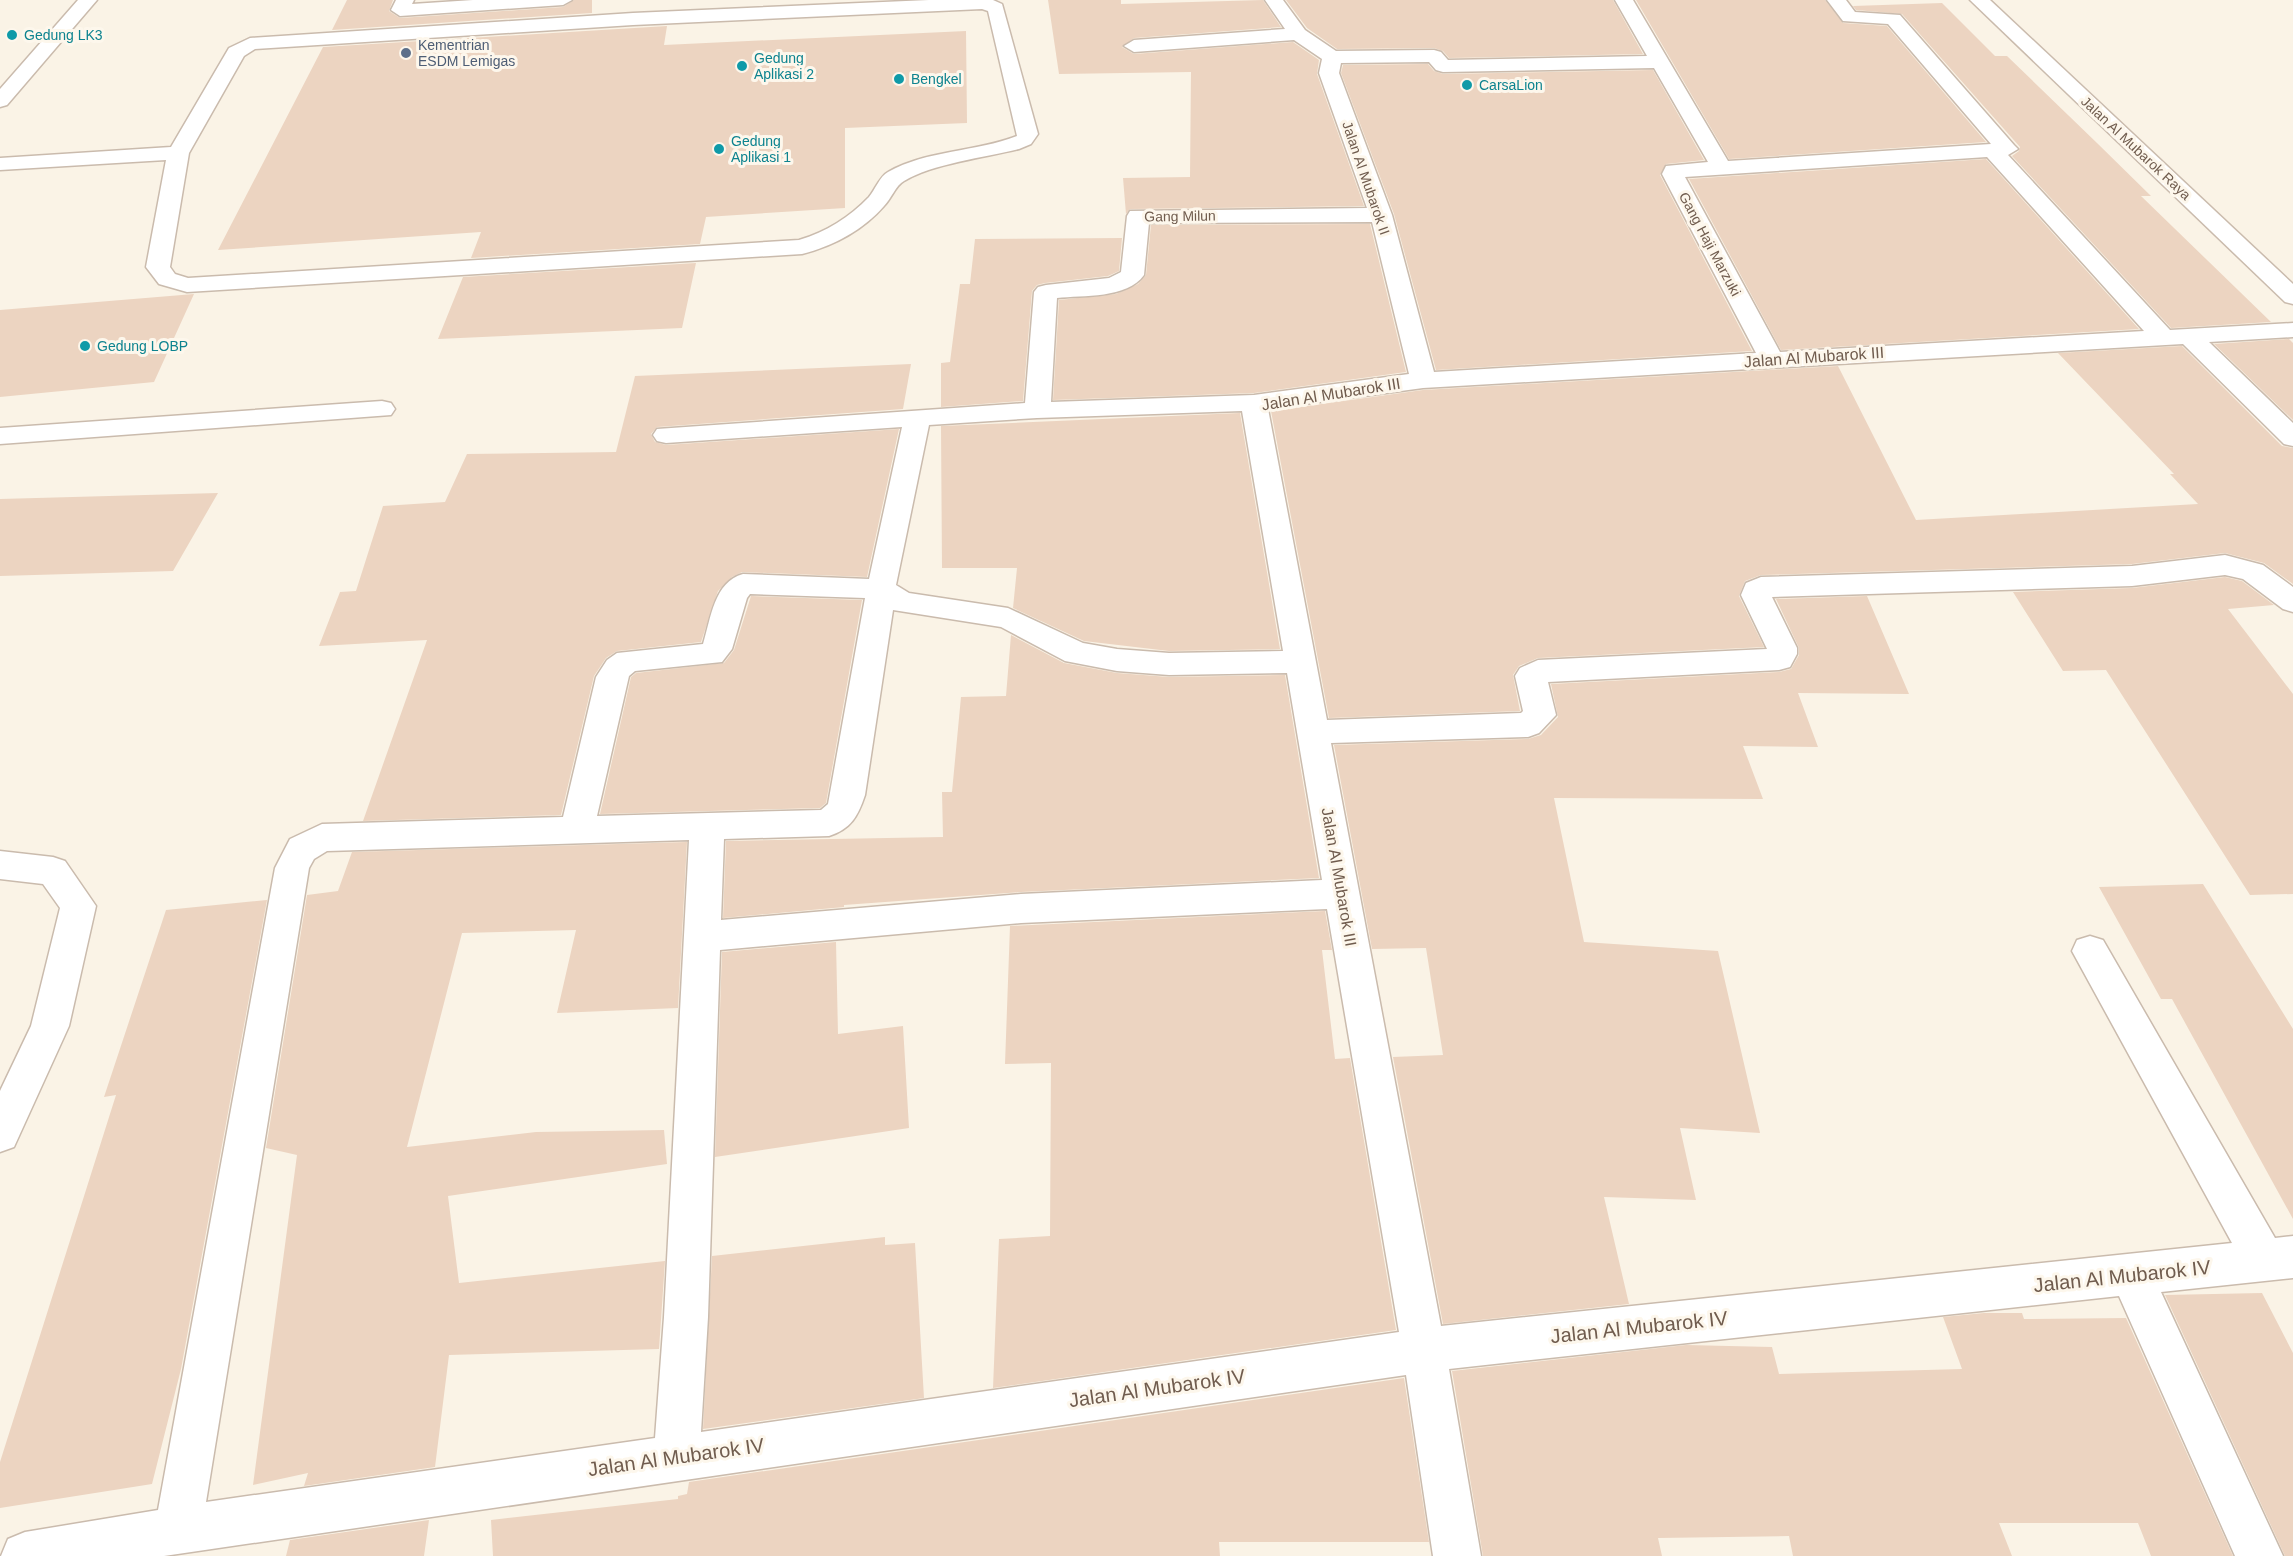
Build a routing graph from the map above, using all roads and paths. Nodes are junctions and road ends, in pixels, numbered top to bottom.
1 (88, 0) edge
2 (563, 0) edge
3 (1274, 0) edge
4 (1624, 0) edge
5 (1836, 0) edge
6 (1979, 0) edge
7 (403, 5) edge
8 (1298, 34) junction
9 (1134, 46) dead end
10 (1332, 57) junction
11 (1659, 62) junction
12 (0, 101) edge
13 (1993, 151) junction
14 (178, 153) junction
15 (0, 164) edge
16 (1721, 167) junction
17 (1381, 215) junction
18 (2293, 297) edge
19 (2293, 330) edge
20 (2161, 335) junction
21 (2188, 335) junction
22 (1772, 360) junction
23 (1423, 380) junction
24 (1254, 404) junction
25 (382, 409) dead end
26 (1037, 410) junction
27 (917, 418) junction
28 (666, 435) dead end
29 (0, 436) edge
30 (2293, 438) edge
31 (881, 589) junction
32 (2293, 602) edge
33 (1300, 662) junction
34 (1313, 732) junction
35 (707, 828) junction
36 (577, 829) junction
37 (0, 865) edge
38 (1342, 894) junction
39 (701, 938) junction
40 (2090, 951) dead end
41 (0, 1134) edge
42 (2279, 1259) edge
43 (2132, 1276) junction
44 (1424, 1350) junction
45 (676, 1457) junction
46 (178, 1530) junction
47 (25, 1556) edge
48 (1457, 1556) edge
49 (2259, 1556) edge

1 - 12 street
2 - 7 street
3 - 8 street
4 - 11 street
5 - 13 street
6 - 18 street, Jalan Al Mubarok Raya
8 - 9 street
8 - 10 street
10 - 11 street
10 - 17 street, Jalan Al Mubarok II
11 - 16 street
13 - 16 street
13 - 20 street
14 - 14 street
14 - 15 street
16 - 22 street, Gang Haji Marzuki
17 - 23 street, Jalan Al Mubarok II
17 - 26 street, Gang Milun
19 - 21 street, Jalan Al Mubarok III
20 - 21 street, Jalan Al Mubarok III
20 - 22 street, Jalan Al Mubarok III
21 - 30 street
22 - 23 street, Jalan Al Mubarok III
23 - 24 street, Jalan Al Mubarok III
24 - 26 street
24 - 33 street, Jalan Al Mubarok III
25 - 29 street
26 - 27 street
27 - 28 street
27 - 31 street
31 - 33 street
31 - 35 street
31 - 36 street
32 - 34 street
33 - 34 street, Jalan Al Mubarok III
34 - 38 street, Jalan Al Mubarok III
35 - 36 street
35 - 39 street
36 - 46 street
37 - 41 street
38 - 39 street
38 - 44 street, Jalan Al Mubarok III
39 - 45 street
40 - 42 street
42 - 43 street, Jalan Al Mubarok IV
43 - 44 street, Jalan Al Mubarok IV
43 - 49 street
44 - 45 street, Jalan Al Mubarok IV
44 - 48 street, Jalan Al Mubarok III
45 - 46 street, Jalan Al Mubarok IV
46 - 47 street, Jalan Al Mubarok IV

